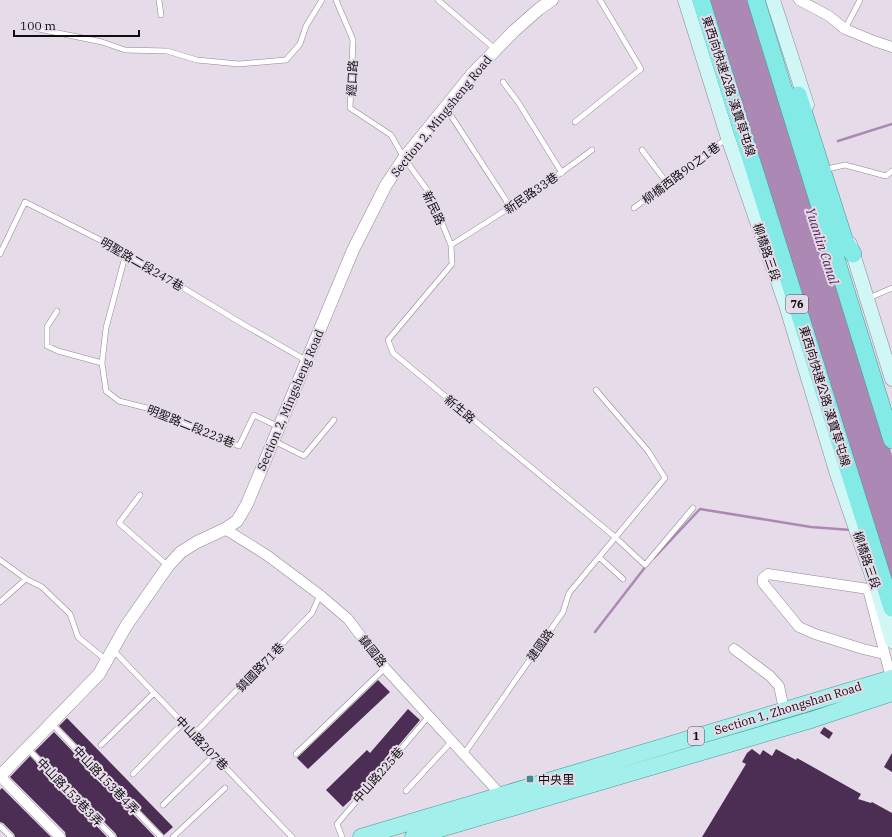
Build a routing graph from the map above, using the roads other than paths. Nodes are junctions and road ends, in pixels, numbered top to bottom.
1 (158, 0) edge
2 (322, 0) edge
3 (336, 0) edge
4 (438, 0) edge
5 (552, 0) edge
6 (600, 0) edge
7 (685, 0) edge
8 (694, 0) edge
9 (701, 0) edge
10 (756, 0) edge
11 (767, 0) edge
12 (773, 0) edge
13 (799, 0) edge
14 (860, 0) edge
15 (161, 15) dead end
16 (29, 27) dead end
17 (845, 29) junction
18 (892, 47) edge
19 (495, 49) junction
20 (503, 82) dead end
21 (445, 107) junction
22 (575, 122) dead end
23 (728, 138) junction
24 (592, 150) dead end
25 (642, 150) dead end
26 (404, 158) junction
27 (827, 169) junction
28 (892, 171) edge
29 (562, 173) junction
30 (667, 183) junction
31 (511, 208) junction
32 (634, 208) dead end
33 (451, 245) junction
34 (126, 253) junction
35 (0, 254) edge
36 (853, 254) junction
37 (452, 264) joint
38 (892, 288) edge
39 (867, 298) junction
40 (786, 305) junction
41 (58, 311) dead end
42 (307, 361) junction
43 (102, 363) junction
44 (892, 379) edge
45 (596, 390) dead end
46 (334, 420) dead end
47 (280, 427) junction
48 (892, 440) edge
49 (274, 441) junction
50 (140, 495) dead end
51 (693, 508) dead end
52 (225, 530) junction
53 (614, 537) junction
54 (598, 557) junction
55 (0, 560) edge
56 (168, 566) junction
57 (26, 579) junction
58 (623, 579) dead end
59 (320, 595) junction
60 (0, 602) edge
61 (892, 608) edge
62 (892, 641) edge
63 (734, 649) dead end
64 (113, 650) junction
65 (884, 654) junction
66 (106, 661) junction
67 (385, 668) junction
68 (892, 683) edge
69 (154, 693) junction
70 (784, 709) junction
71 (429, 716) junction
72 (51, 723) junction
73 (183, 723) junction
74 (194, 735) junction
75 (452, 741) junction
76 (101, 745) dead end
77 (27, 748) junction
78 (296, 754) dead end
79 (464, 754) junction
80 (214, 755) junction
81 (133, 774) dead end
82 (0, 776) edge
83 (225, 788) dead end
84 (406, 790) dead end
85 (504, 802) junction
86 (163, 805) dead end
87 (0, 826) edge
88 (435, 828) edge
89 (11, 837) edge
90 (60, 837) edge
91 (113, 837) edge
92 (161, 837) edge
93 (173, 837) edge
94 (292, 837) edge
95 (342, 837) edge
96 (361, 837) edge
97 (413, 837) edge

1 - 15 lane
2 - 16 lane
3 - 26 lane, 經口路
4 - 19 lane
5 - 19 street, Section 2, Mingsheng Road
6 - 22 lane
7 - 23 main road, 柳橋路三段
8 - 40 highway
9 - 61 highway, 東西向快速公路 漢寶草屯線 / 76
10 - 48 highway
11 - 36 highway
12 - 27 main road
13 - 17 street
14 - 17 lane
17 - 18 street
19 - 21 street, Section 2, Mingsheng Road
20 - 29 lane, 新民路33巷
21 - 26 street, Section 2, Mingsheng Road
21 - 31 lane
23 - 30 lane, 柳橋西路90之1巷
23 - 40 main road, 柳橋路三段
24 - 29 lane
25 - 30 lane
26 - 33 lane, 新民路
26 - 42 street, Section 2, Mingsheng Road
27 - 28 lane
27 - 36 main road
29 - 31 lane, 新民路33巷
30 - 32 lane, 柳橋西路90之1巷
31 - 33 lane, 新民路33巷
33 - 37 lane, 新民路
34 - 35 lane, 明聖路二段247巷
34 - 42 lane, 明聖路二段247巷
34 - 43 lane, 明聖路二段223巷
36 - 39 main road
37 - 53 lane, 新生路
38 - 39 lane
39 - 44 main road
40 - 62 main road, 柳橋路三段
41 - 43 lane
42 - 47 street, Section 2, Mingsheng Road
43 - 47 lane, 明聖路二段223巷
45 - 53 lane, 建國路
46 - 49 lane
47 - 49 street, Section 2, Mingsheng Road
49 - 52 street, Section 2, Mingsheng Road
50 - 56 lane
51 - 53 lane
52 - 56 street, Section 2, Mingsheng Road
52 - 59 street, 鎮國路
53 - 54 lane, 建國路
54 - 58 lane
54 - 79 lane, 建國路
55 - 57 lane
56 - 64 street, Section 2, Mingsheng Road
57 - 60 lane
57 - 66 lane
59 - 67 street, 鎮國路
59 - 74 lane, 鎮國路71巷
63 - 70 street
64 - 66 street, Section 2, Mingsheng Road
64 - 69 lane, 中山路207巷
65 - 65 street
65 - 68 street
66 - 72 street, Section 2, Mingsheng Road
67 - 71 street, 鎮國路
67 - 78 lane
68 - 70 main road, Section 1, Zhongshan Road / 1
68 - 85 main road, Section 1, Zhongshan Road / 1
69 - 73 lane, 中山路207巷
69 - 76 lane
70 - 85 main road, Section 1, Zhongshan Road / 1
71 - 75 street, 鎮國路
71 - 95 lane, 中山路225巷
72 - 77 street, Section 2, Mingsheng Road
72 - 92 lane, 中山路153巷4弄
73 - 74 lane, 中山路207巷
73 - 81 lane
74 - 80 lane, 中山路207巷
75 - 79 street, 鎮國路
75 - 84 lane
77 - 82 street, Section 2, Mingsheng Road
77 - 91 lane, 中山路153巷3弄
79 - 85 street, 鎮國路
80 - 86 lane
80 - 94 lane, 中山路207巷
82 - 90 street
83 - 93 lane
85 - 88 main road, 1
87 - 89 lane
88 - 96 main road, 1
88 - 97 main road, 1

